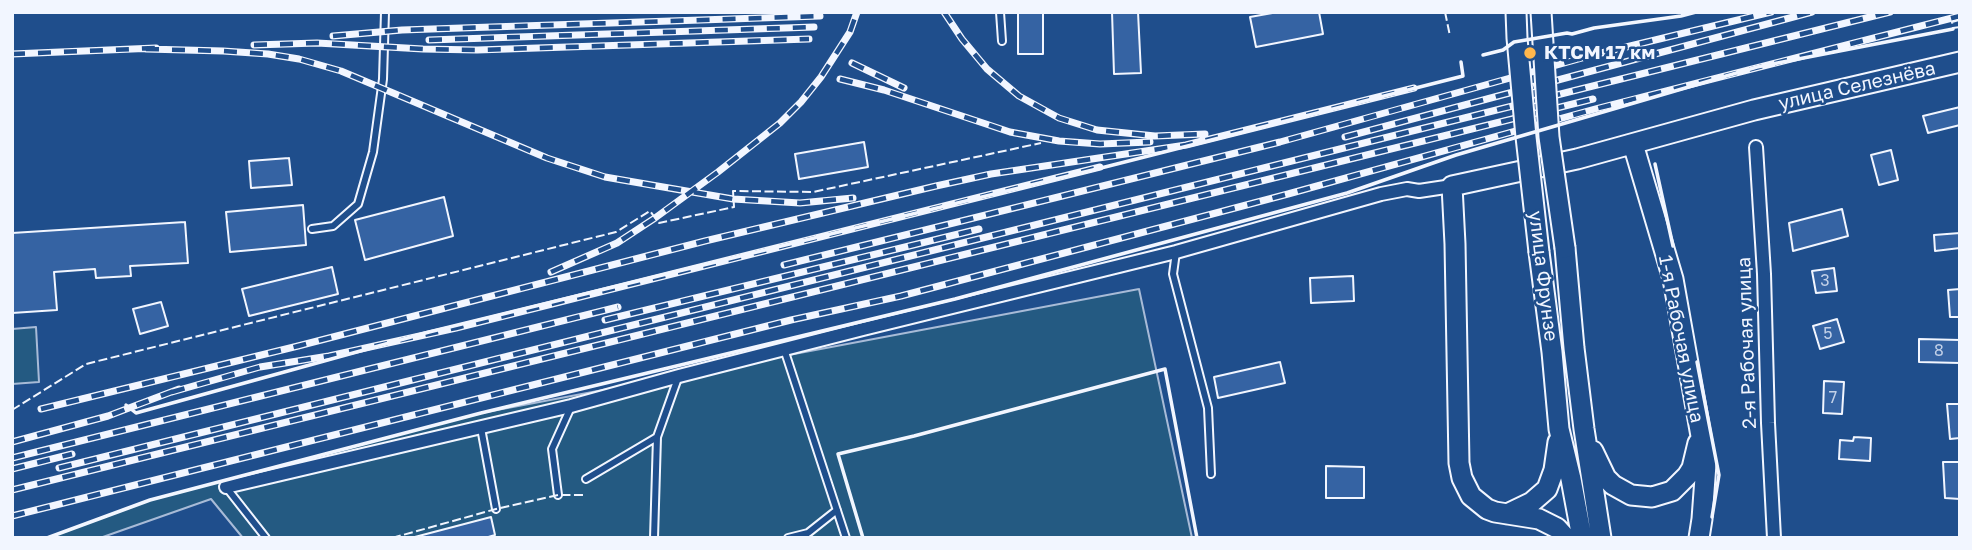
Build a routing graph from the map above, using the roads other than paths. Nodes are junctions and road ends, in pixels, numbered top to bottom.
1 (385, 12) edge
2 (1000, 12) edge
3 (1516, 12) edge
4 (1541, 12) edge
5 (1002, 41) dead end
6 (1960, 62) edge
7 (1633, 144) junction
8 (1756, 147) dead end
9 (1452, 186) junction
10 (312, 229) dead end
11 (1176, 252) junction
12 (784, 349) junction
13 (679, 376) junction
14 (571, 406) junction
15 (481, 428) junction
16 (1559, 429) junction
17 (1584, 429) junction
18 (1700, 435) junction
19 (657, 437) junction
20 (1211, 474) dead end
21 (586, 479) dead end
22 (226, 487) joint
23 (558, 495) dead end
24 (496, 509) dead end
25 (837, 510) junction
26 (1506, 514) junction
27 (266, 538) edge
28 (654, 538) edge
29 (788, 538) edge
30 (846, 538) edge
31 (1566, 538) edge
32 (1582, 538) edge
33 (1601, 538) edge
34 (1699, 538) edge
35 (1774, 538) edge

1 - 10 lane
2 - 5 lane
3 - 16 main road, улица Фрунзе, bridge
4 - 17 main road, улица Фрунзе, bridge
6 - 7 main road, улица Селезнёва
7 - 9 main road, улица Селезнёва
7 - 18 main road, 1-я Рабочая улица
8 - 35 street, 2-я Рабочая улица
9 - 11 street
9 - 26 main road
11 - 12 street
11 - 20 lane
12 - 13 street
12 - 25 lane
13 - 14 street
13 - 19 lane
14 - 15 street
14 - 23 lane
15 - 22 street
15 - 24 lane
16 - 26 main road
16 - 32 main road, улица Фрунзе
17 - 18 main road
17 - 33 main road, улица Фрунзе
18 - 34 main road, 1-я Рабочая улица
19 - 21 lane
19 - 28 lane
22 - 27 lane
25 - 29 lane
25 - 30 lane
26 - 31 main road

